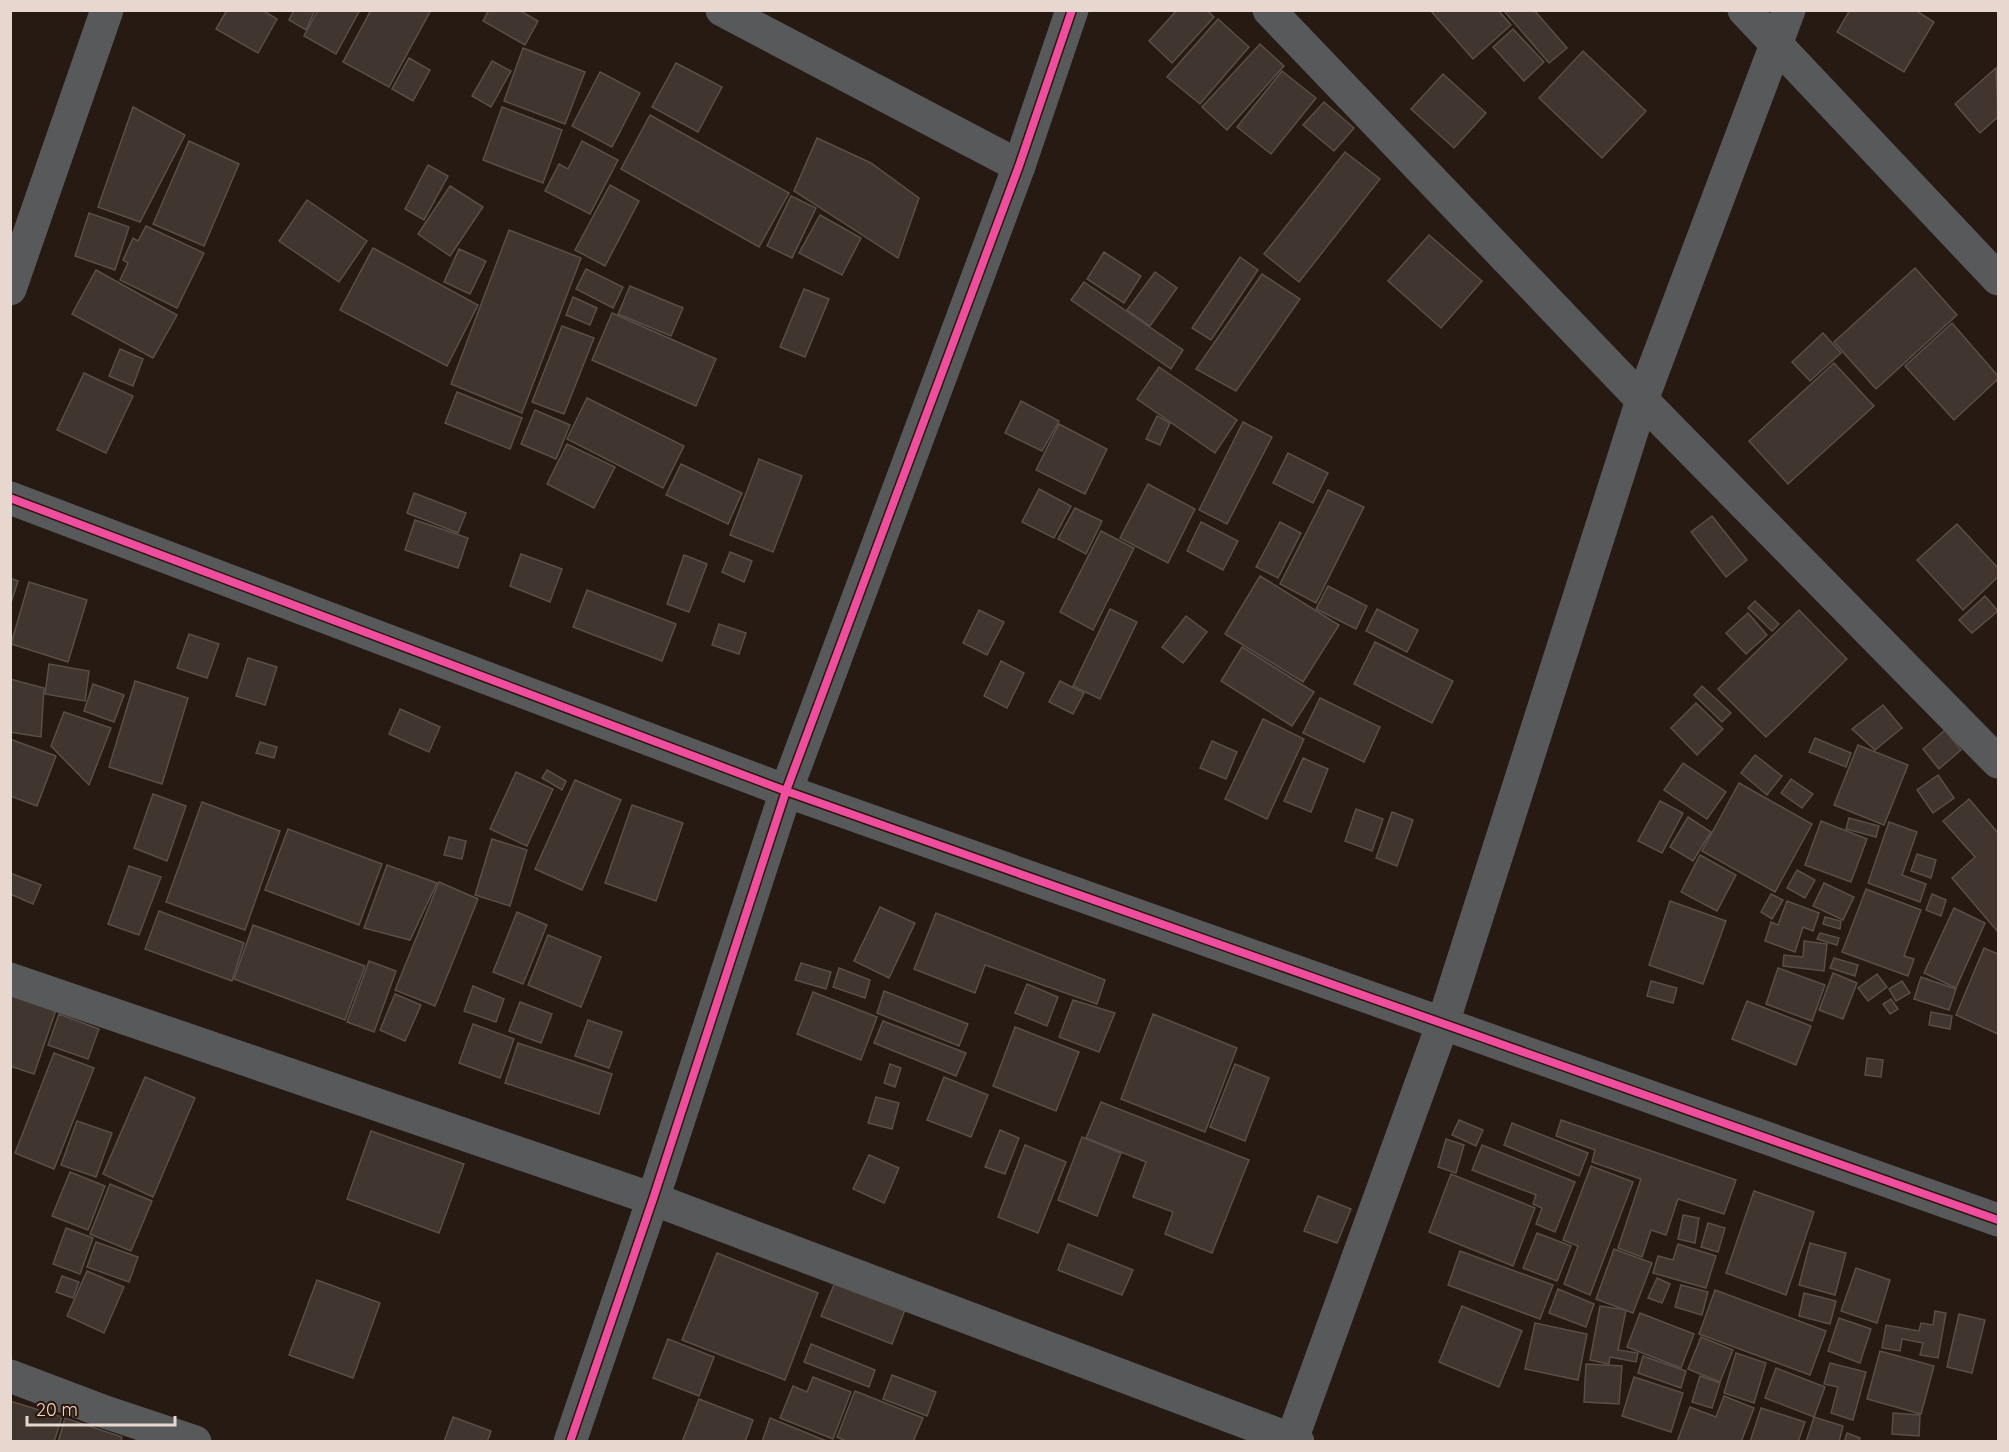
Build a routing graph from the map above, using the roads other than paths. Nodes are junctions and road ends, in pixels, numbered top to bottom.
1 (107, 10) edge
2 (722, 10) edge
3 (1072, 10) edge
4 (1269, 10) edge
5 (1744, 10) edge
6 (1789, 10) edge
7 (1777, 45) junction
8 (1020, 166) junction
9 (1998, 279) edge
10 (10, 289) edge
11 (1642, 400) junction
12 (10, 498) edge
13 (1998, 762) edge
14 (786, 791) junction
15 (10, 979) edge
16 (1443, 1023) junction
17 (652, 1200) junction
18 (1998, 1220) edge
19 (10, 1376) edge
20 (1294, 1441) edge
21 (195, 1442) edge
22 (570, 1442) edge

1 - 10 street
2 - 8 street
3 - 8 street
4 - 11 street
5 - 7 street
6 - 7 street
7 - 9 street
7 - 11 street
8 - 14 street
11 - 13 street
11 - 16 street
12 - 14 street
14 - 16 street
14 - 17 street
15 - 17 street
16 - 18 street
16 - 20 street
17 - 20 street
17 - 22 street
19 - 21 street

